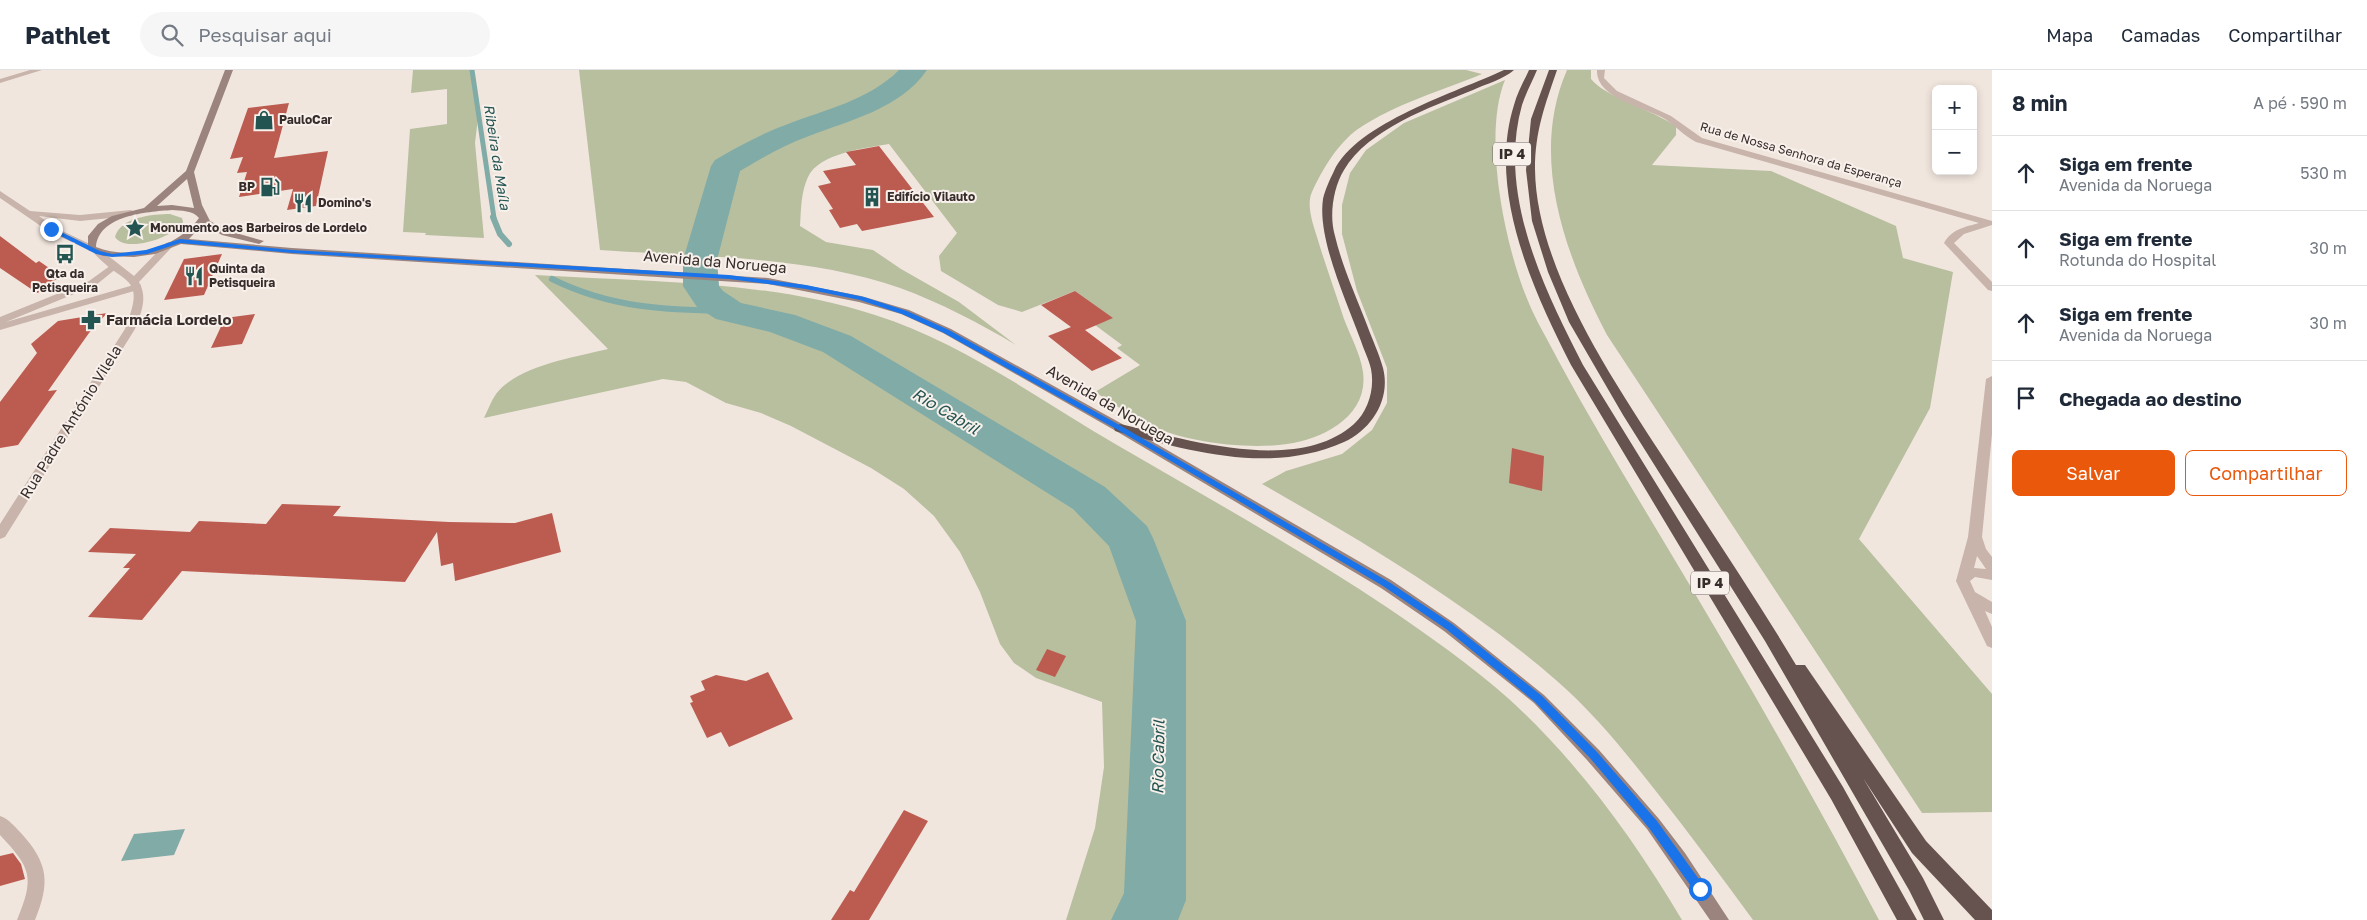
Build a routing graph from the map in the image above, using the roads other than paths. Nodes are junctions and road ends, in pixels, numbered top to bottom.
1 (38, 70) edge
2 (229, 70) edge
3 (1510, 70) edge
4 (1533, 70) edge
5 (1554, 70) edge
6 (1601, 70) edge
7 (0, 81) edge
8 (190, 172) junction
9 (0, 194) edge
10 (148, 209) junction
11 (29, 213) junction
12 (131, 213) junction
13 (201, 216) junction
14 (1990, 223) edge
15 (180, 241) junction
16 (169, 245) junction
17 (95, 250) junction
18 (328, 253) junction
19 (114, 266) junction
20 (136, 284) junction
21 (1992, 288) edge
22 (0, 320) edge
23 (0, 327) edge
24 (1992, 379) edge
25 (1120, 428) junction
26 (0, 534) edge
27 (1975, 537) junction
28 (1992, 567) edge
29 (1992, 575) edge
30 (1965, 576) junction
31 (1970, 595) junction
32 (1992, 608) edge
33 (1991, 632) edge
34 (1771, 637) junction
35 (0, 823) edge
36 (26, 920) edge
37 (1720, 920) edge
38 (1907, 920) edge
39 (1934, 920) edge
40 (1988, 920) edge

1 - 7 street
2 - 8 main road
3 - 25 highway
4 - 38 highway, IP 4
5 - 34 highway, IP 4
6 - 14 street, Rua de Nossa Senhora da Esperança
8 - 10 main road
8 - 13 main road
9 - 11 street
10 - 12 main road, Avenida da Noruega
10 - 13 main road, Avenida da Noruega
11 - 12 street
11 - 17 street
12 - 17 main road, Avenida da Noruega
13 - 15 main road
13 - 18 main road, Avenida da Noruega
14 - 21 street
15 - 16 main road
15 - 18 main road, Avenida da Noruega
16 - 17 main road
16 - 20 street
17 - 19 street
18 - 25 main road, Avenida da Noruega
19 - 20 street
19 - 22 street
20 - 23 street
20 - 26 street, Rua Padre António Vilela
24 - 27 street
25 - 37 main road, Avenida da Noruega
27 - 28 street
27 - 30 street
29 - 30 street
30 - 31 street
31 - 32 street
31 - 33 street
34 - 39 highway, IP 4
34 - 40 highway
35 - 36 street

